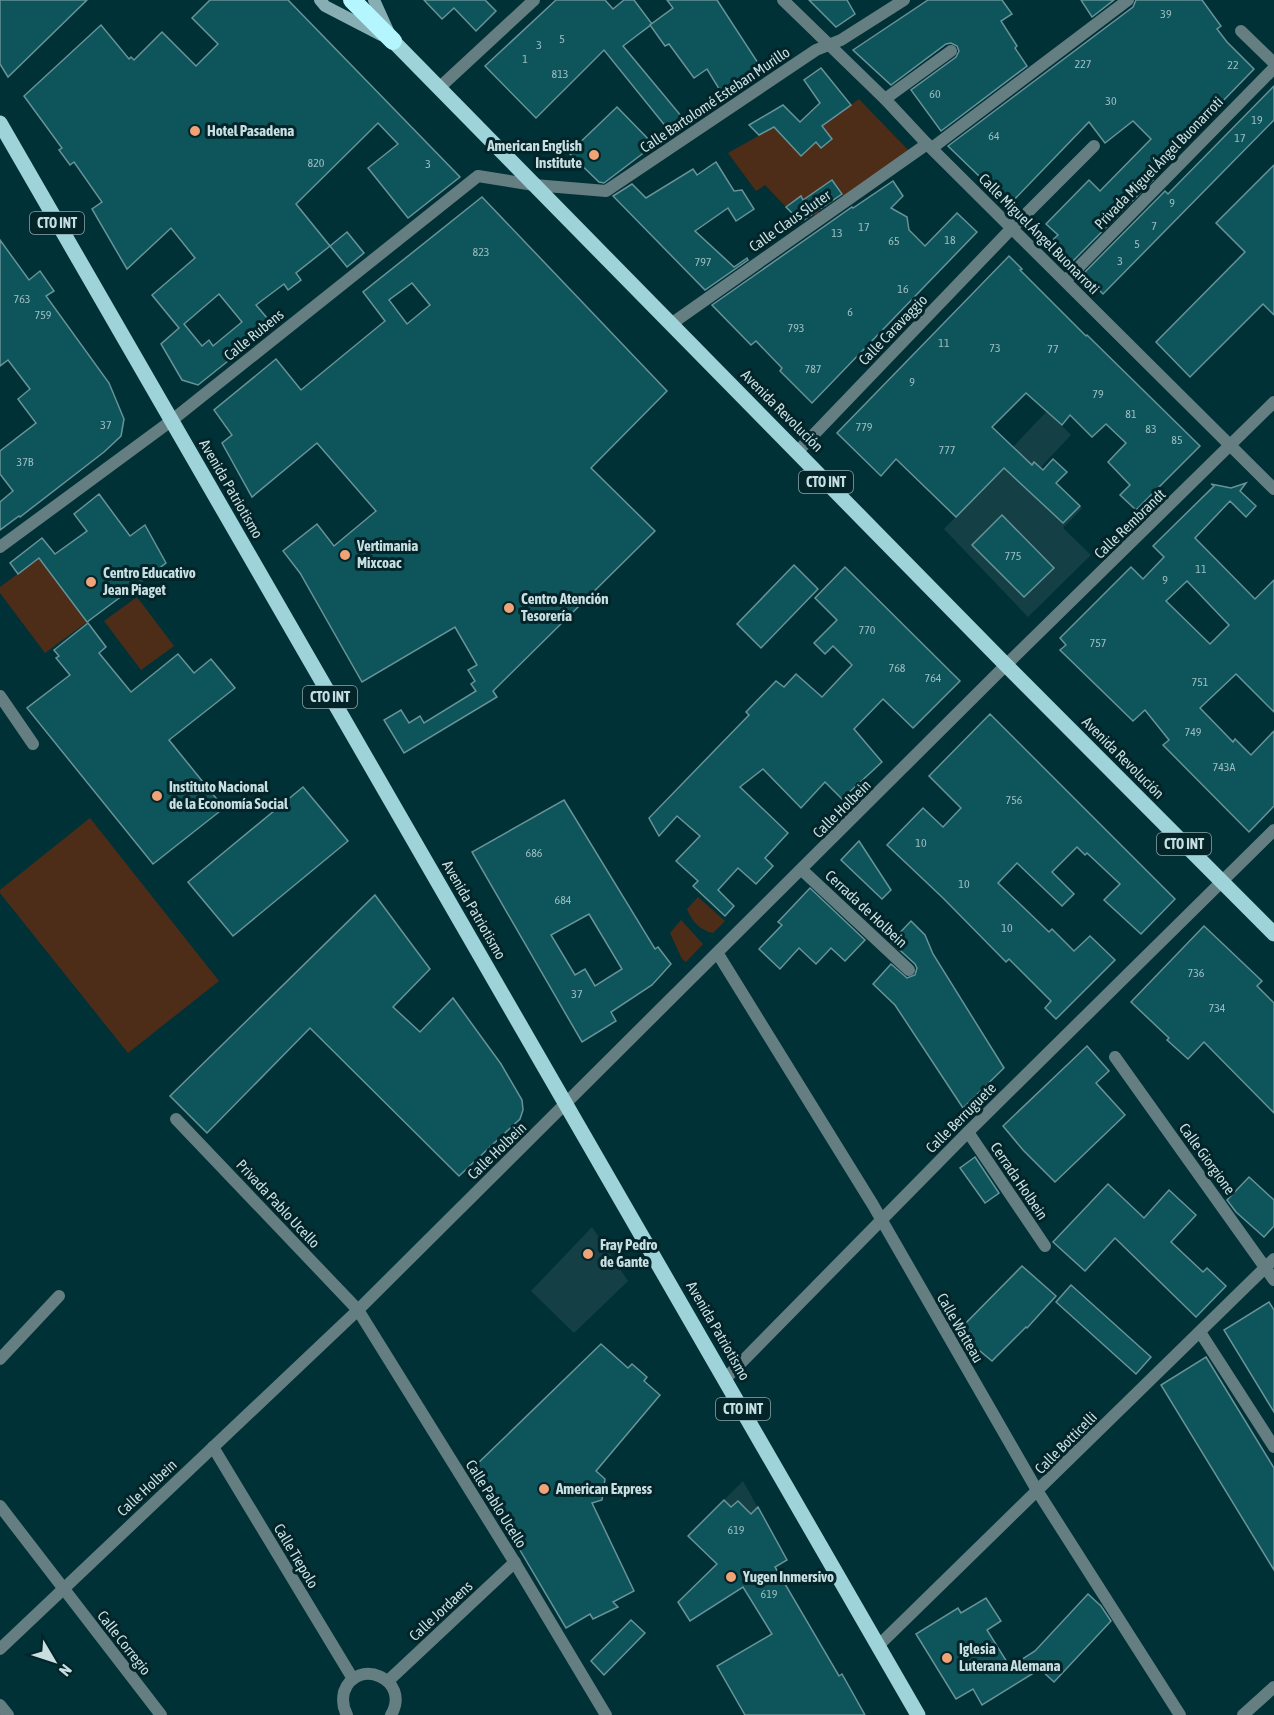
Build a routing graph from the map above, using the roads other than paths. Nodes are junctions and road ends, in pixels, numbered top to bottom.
1 (320, 0) edge
2 (352, 0) edge
3 (374, 0) edge
4 (534, 0) edge
5 (783, 0) edge
6 (904, 0) edge
7 (1128, 0) edge
8 (1241, 31) dead end
9 (393, 41) junction
10 (829, 45) junction
11 (951, 51) dead end
12 (1274, 63) edge
13 (1274, 68) edge
14 (439, 88) junction
15 (885, 99) junction
16 (0, 123) edge
17 (930, 146) junction
18 (1094, 146) dead end
19 (534, 185) junction
20 (1012, 228) junction
21 (1066, 280) junction
22 (671, 324) junction
23 (1274, 402) edge
24 (171, 421) junction
25 (1231, 446) junction
26 (797, 452) junction
27 (1274, 489) edge
28 (0, 547) edge
29 (1006, 665) junction
30 (0, 696) edge
31 (33, 744) dead end
32 (1274, 830) edge
33 (802, 870) junction
34 (1221, 881) junction
35 (1274, 934) edge
36 (718, 954) junction
37 (909, 969) dead end
38 (1115, 1057) dead end
39 (565, 1105) junction
40 (177, 1119) dead end
41 (968, 1132) junction
42 (881, 1222) junction
43 (1045, 1246) dead end
44 (1270, 1263) edge
45 (1274, 1280) edge
46 (59, 1296) dead end
47 (358, 1310) junction
48 (1200, 1332) junction
49 (0, 1359) edge
50 (725, 1379) junction
51 (213, 1447) junction
52 (1274, 1447) edge
53 (1038, 1492) junction
54 (0, 1506) edge
55 (514, 1562) junction
56 (62, 1589) junction
57 (878, 1646) junction
58 (0, 1649) edge
59 (353, 1679) junction
60 (388, 1681) junction
61 (1274, 1687) edge
62 (0, 1705) edge
63 (8, 1715) edge
64 (161, 1715) edge
65 (347, 1715) edge
66 (391, 1715) edge
67 (606, 1715) edge
68 (918, 1715) edge
69 (1180, 1715) edge
70 (1243, 1715) edge

1 - 9 main road, Avenida Revolución / CTO INT
2 - 9 highway, CTO INT
3 - 9 main road, Avenida Revolución / CTO INT
4 - 14 street
5 - 10 street, Calle Miguel Ángel Buonarroti
6 - 10 street, Calle Bartolomé Esteban Murillo
7 - 17 street, Calle Claus Sluter
8 - 12 street
9 - 14 main road, Avenida Revolución / CTO INT
10 - 15 street, Calle Miguel Ángel Buonarroti
10 - 19 street, Calle Bartolomé Esteban Murillo
11 - 15 street
13 - 21 street, Privada Miguel Ángel Buonarroti
14 - 19 main road, Avenida Revolución / CTO INT
15 - 17 street, Calle Miguel Ángel Buonarroti
16 - 24 main road, Avenida Patriotismo / CTO INT
17 - 20 street, Calle Miguel Ángel Buonarroti
17 - 22 street, Calle Claus Sluter
18 - 20 street, Calle Caravaggio
19 - 22 main road, Avenida Revolución / CTO INT
19 - 24 street, Calle Rubens
20 - 21 street, Calle Miguel Ángel Buonarroti
20 - 26 street, Calle Caravaggio
21 - 25 street, Calle Miguel Ángel Buonarroti
22 - 26 main road, Avenida Revolución / CTO INT
23 - 25 street, Calle Rembrandt
24 - 28 street, Calle Rubens
24 - 39 main road, Avenida Patriotismo / CTO INT
25 - 27 street, Calle Miguel Ángel Buonarroti
25 - 29 street, Calle Rembrandt
26 - 29 main road, Avenida Revolución / CTO INT
29 - 33 street, Calle Holbein
29 - 34 main road, Avenida Revolución / CTO INT
30 - 31 street
32 - 34 street, Calle Berruguete
33 - 36 street, Calle Holbein
33 - 37 street, Cerrada de Holbein
34 - 35 main road, Avenida Revolución / CTO INT
34 - 41 street, Calle Berruguete
36 - 39 street, Calle Holbein
36 - 42 street, Calle Watteau
38 - 44 street, Calle Giorgione
39 - 47 street, Calle Holbein
39 - 50 main road, Avenida Patriotismo / CTO INT
40 - 47 street, Privada Pablo Ucello
41 - 42 street, Calle Berruguete
41 - 43 street, Cerrada Holbein
42 - 50 street, Calle Berruguete
42 - 53 street, Calle Watteau
44 - 45 street, Calle Giorgione
44 - 48 street, Calle Botticelli
46 - 49 street
47 - 51 street, Calle Holbein
47 - 55 street, Calle Pablo Ucello
48 - 52 street
48 - 53 street, Calle Botticelli
50 - 57 main road, Avenida Patriotismo / CTO INT
51 - 56 street, Calle Holbein
51 - 59 street, Calle Tiepolo
53 - 57 street, Calle Botticelli
53 - 69 street, Calle Watteau
54 - 56 street, Calle Corregio
55 - 60 street, Calle Jordaens
55 - 67 street, Calle Pablo Ucello
56 - 58 street, Calle Holbein
56 - 64 street, Calle Corregio
57 - 68 main road, Avenida Patriotismo / CTO INT
59 - 60 street
59 - 65 street
60 - 66 street
61 - 70 street
62 - 63 street

